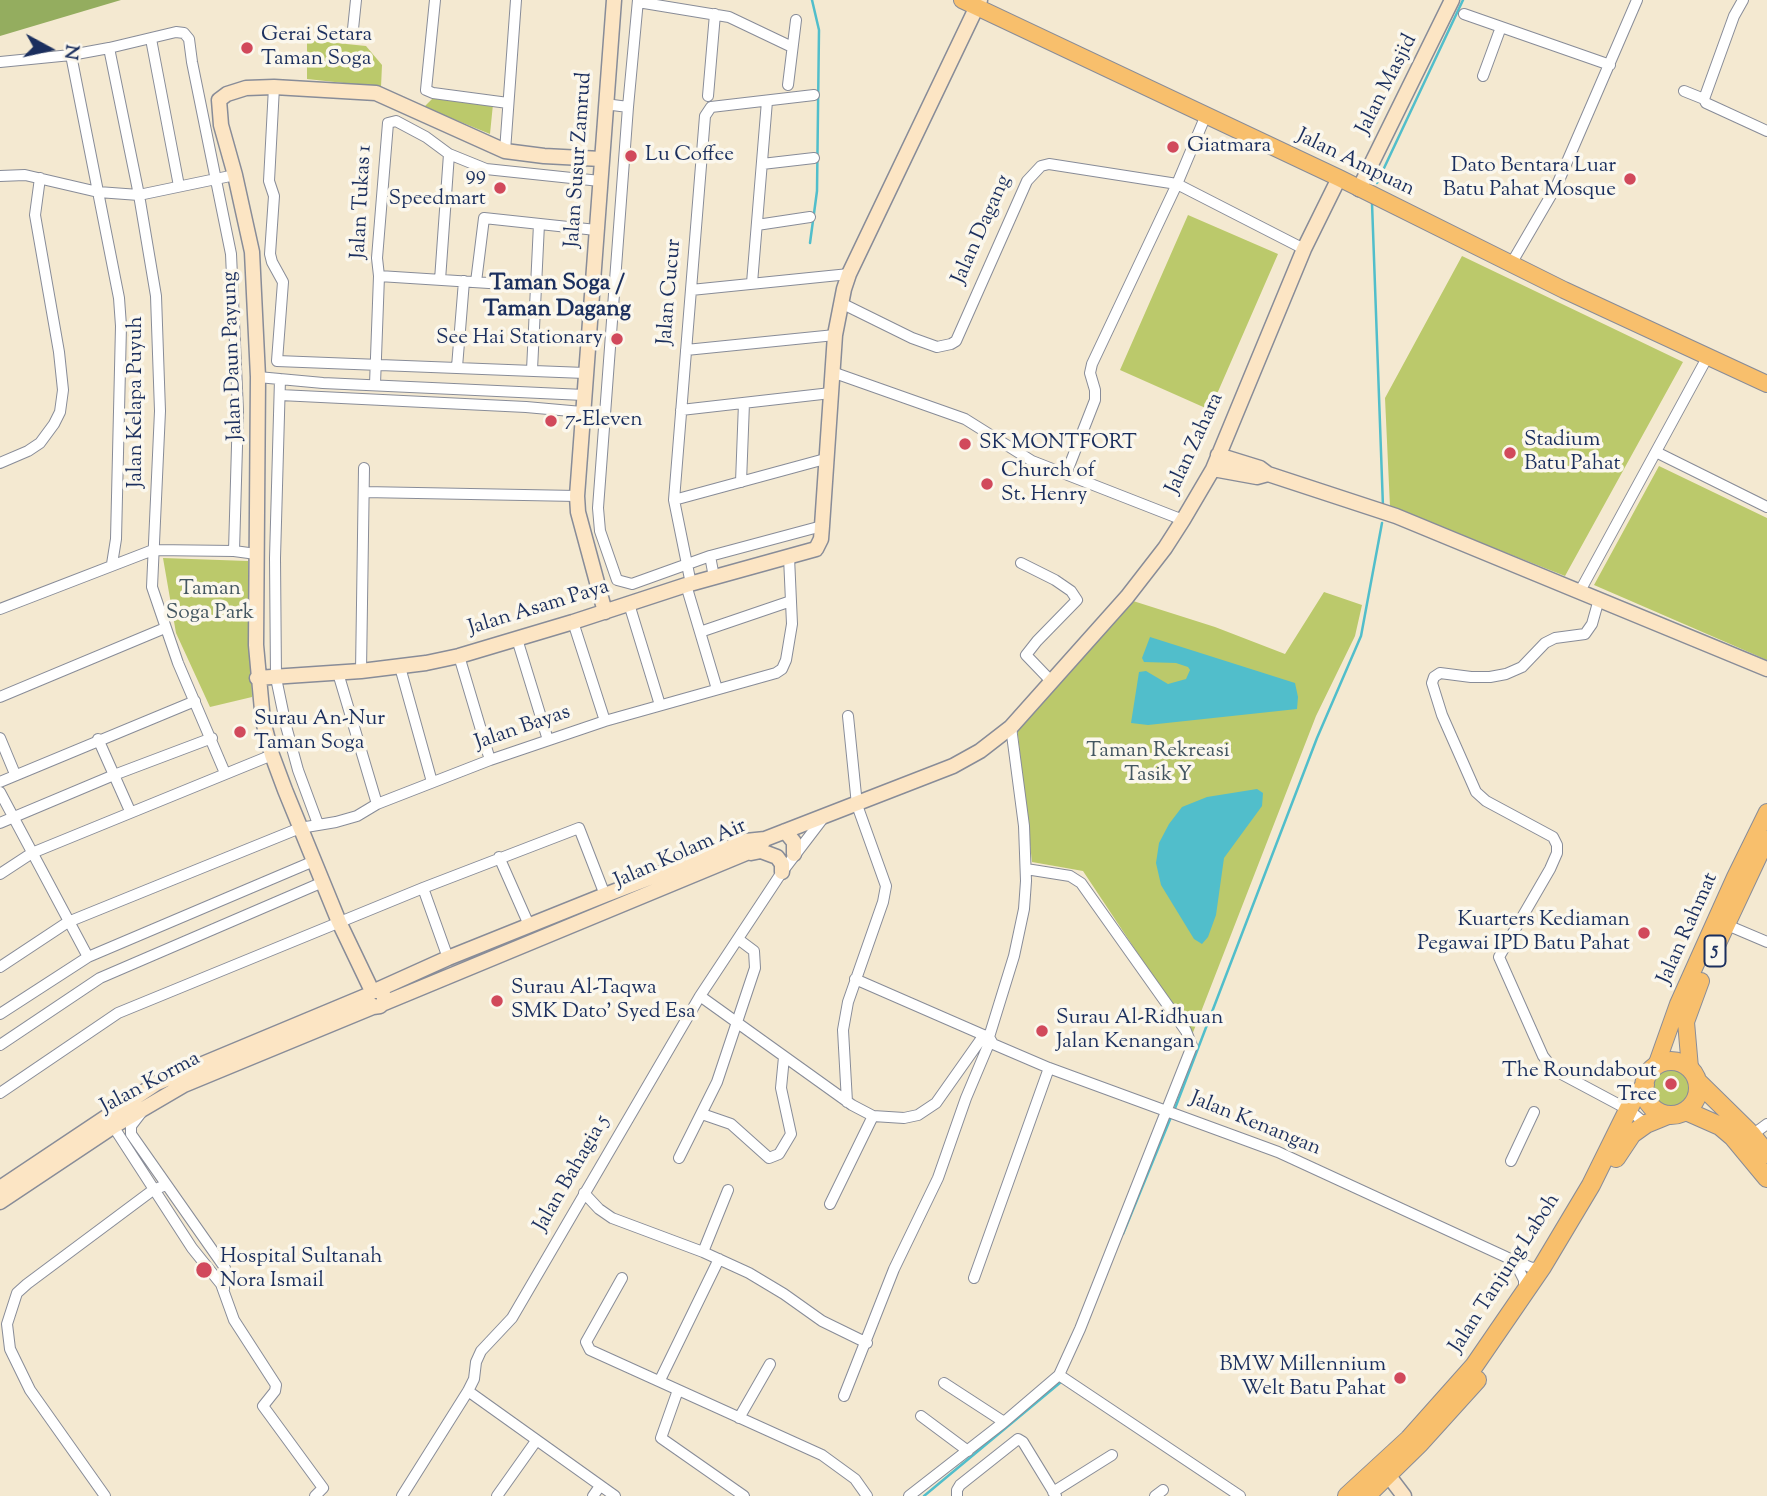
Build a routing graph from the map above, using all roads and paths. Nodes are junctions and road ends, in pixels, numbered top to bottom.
1 (356, 0) edge
2 (435, 0) edge
3 (516, 0) edge
4 (614, 0) edge
5 (1452, 0) edge
6 (1637, 0) edge
7 (1743, 0) edge
8 (638, 1) edge
9 (973, 2) edge
10 (715, 14) junction
11 (1464, 14) dead end
12 (796, 20) dead end
13 (1501, 27) junction
14 (353, 29) dead end
15 (150, 39) junction
16 (792, 47) junction
17 (109, 48) junction
18 (71, 55) junction
19 (0, 62) edge
20 (1610, 65) junction
21 (1483, 76) dead end
22 (788, 85) dead end
23 (274, 87) junction
24 (1684, 91) dead end
25 (814, 95) dead end
26 (708, 96) dead end
27 (1704, 99) junction
28 (767, 101) junction
29 (508, 103) junction
30 (605, 104) junction
31 (628, 107) junction
32 (1206, 115) junction
33 (1767, 131) edge
34 (505, 151) junction
35 (449, 154) junction
36 (814, 158) dead end
37 (601, 159) junction
38 (762, 163) junction
39 (235, 175) junction
40 (0, 176) edge
41 (40, 178) junction
42 (1339, 178) junction
43 (216, 179) junction
44 (600, 181) junction
45 (1177, 184) junction
46 (179, 186) junction
47 (1359, 189) junction
48 (98, 192) junction
49 (139, 195) junction
50 (810, 217) dead end
51 (539, 224) junction
52 (757, 225) junction
53 (596, 230) junction
54 (1304, 249) junction
55 (1511, 264) junction
56 (849, 274) junction
57 (379, 276) junction
58 (440, 281) junction
59 (464, 281) junction
60 (476, 282) junction
61 (752, 283) junction
62 (536, 286) junction
63 (691, 290) junction
64 (841, 303) junction
65 (591, 311) junction
66 (612, 312) junction
67 (835, 335) junction
68 (686, 350) junction
69 (1708, 356) junction
70 (377, 363) junction
71 (457, 367) junction
72 (532, 370) junction
73 (832, 372) junction
74 (585, 373) junction
75 (258, 377) junction
76 (280, 379) junction
77 (375, 384) junction
78 (1767, 384) edge
79 (831, 393) junction
80 (584, 395) junction
81 (280, 396) junction
82 (744, 403) junction
83 (681, 410) junction
84 (582, 412) junction
85 (1656, 452) junction
86 (825, 459) junction
87 (1215, 462) junction
88 (0, 463) edge
89 (364, 468) dead end
90 (1066, 474) junction
91 (741, 482) junction
92 (364, 492) junction
93 (577, 496) junction
94 (674, 500) junction
95 (1767, 507) edge
96 (1183, 520) junction
97 (821, 532) junction
98 (153, 550) junction
99 (234, 551) junction
100 (256, 554) junction
101 (710, 556) junction
102 (789, 557) junction
103 (1021, 563) dead end
104 (113, 564) junction
105 (687, 564) junction
106 (714, 577) junction
107 (689, 584) junction
108 (1580, 591) junction
109 (1599, 599) junction
110 (791, 601) junction
111 (629, 604) junction
112 (0, 609) edge
113 (605, 612) junction
114 (573, 622) junction
115 (165, 628) junction
116 (700, 632) junction
117 (517, 639) junction
118 (459, 656) junction
119 (400, 667) junction
120 (1767, 669) edge
121 (361, 671) junction
122 (338, 673) junction
123 (1046, 676) junction
124 (257, 678) junction
125 (276, 678) junction
126 (717, 689) junction
127 (0, 697) edge
128 (195, 701) junction
129 (660, 705) junction
130 (848, 716) dead end
131 (605, 722) junction
132 (1011, 727) junction
133 (0, 738) edge
134 (212, 738) junction
135 (98, 739) junction
136 (548, 740) junction
137 (272, 755) junction
138 (490, 760) junction
139 (225, 773) junction
140 (15, 774) junction
141 (114, 775) junction
142 (0, 782) edge
143 (432, 782) junction
144 (0, 792) edge
145 (377, 804) junction
146 (857, 805) junction
147 (130, 811) junction
148 (1767, 812) edge
149 (13, 817) junction
150 (824, 817) junction
151 (0, 823) edge
152 (318, 824) junction
153 (300, 828) junction
154 (785, 831) junction
155 (765, 839) junction
156 (1767, 839) edge
157 (32, 853) junction
158 (744, 854) junction
159 (794, 854) junction
160 (499, 858) junction
161 (314, 860) junction
162 (1026, 869) junction
163 (782, 872) junction
164 (0, 874) edge
165 (323, 882) junction
166 (423, 888) junction
167 (605, 895) junction
168 (68, 922) junction
169 (340, 922) junction
170 (529, 925) junction
171 (1727, 925) junction
172 (738, 939) junction
173 (1767, 942) edge
174 (88, 957) junction
175 (448, 958) junction
176 (0, 967) edge
177 (855, 979) junction
178 (700, 996) junction
179 (374, 998) junction
180 (0, 1014) edge
181 (738, 1024) junction
182 (988, 1038) junction
183 (0, 1045) edge
184 (784, 1057) junction
185 (1656, 1066) junction
186 (1049, 1068) junction
187 (1694, 1075) junction
188 (1645, 1085) junction
189 (0, 1093) edge
190 (847, 1102) junction
191 (143, 1110) junction
192 (1629, 1110) junction
193 (1173, 1112) junction
194 (1534, 1112) dead end
195 (1677, 1113) junction
196 (702, 1114) junction
197 (873, 1116) junction
198 (110, 1122) junction
199 (1646, 1124) junction
200 (1767, 1124) edge
201 (1752, 1135) junction
202 (1767, 1154) edge
203 (680, 1158) dead end
204 (1511, 1161) dead end
205 (1767, 1178) edge
206 (166, 1185) junction
207 (0, 1188) edge
208 (728, 1189) dead end
209 (153, 1190) junction
210 (584, 1193) junction
211 (0, 1202) edge
212 (178, 1202) junction
213 (830, 1204) dead end
214 (166, 1209) junction
215 (703, 1252) junction
216 (1506, 1257) junction
217 (719, 1259) junction
218 (1517, 1266) junction
219 (1541, 1276) junction
220 (622, 1278) dead end
221 (974, 1278) dead end
222 (223, 1293) junction
223 (1524, 1296) junction
224 (867, 1343) junction
225 (770, 1364) dead end
226 (1064, 1378) junction
227 (660, 1380) junction
228 (944, 1383) dead end
229 (678, 1390) junction
230 (468, 1391) junction
231 (844, 1396) dead end
232 (921, 1416) dead end
233 (738, 1418) junction
234 (1004, 1422) junction
235 (536, 1441) junction
236 (968, 1451) junction
237 (1112, 1455) dead end
238 (1384, 1471) junction
239 (600, 1486) junction
240 (1055, 1494) edge
241 (105, 1496) edge
242 (315, 1496) edge
243 (402, 1496) edge
244 (497, 1496) edge
245 (593, 1496) edge
246 (615, 1496) edge
247 (744, 1496) edge
248 (866, 1496) edge
249 (909, 1496) edge
250 (957, 1496) edge
251 (1240, 1496) edge
252 (1347, 1496) edge
253 (1366, 1496) edge
254 (1404, 1496) edge

1 - 14 street
2 - 29 street
3 - 29 street
4 - 30 street, Jalan Susur Zamrud
5 - 47 street, Jalan Masjid
6 - 20 street
7 - 27 street
8 - 10 street
8 - 31 street
9 - 32 main road, Jalan Ampuan
9 - 56 street
10 - 16 street
10 - 26 street
11 - 13 street
12 - 16 street
13 - 20 street
13 - 21 street
15 - 17 street
15 - 43 street
15 - 46 street
16 - 22 street
17 - 18 street
17 - 49 street, Jalan Kelapa Puyuh
18 - 19 street
18 - 48 street
20 - 55 street
23 - 34 street, Jalan Daun Payung
23 - 39 street, Jalan Daun Payung
23 - 70 street
24 - 27 street
25 - 28 street, Jalan Cucur
27 - 33 street
28 - 38 street
28 - 63 street, Jalan Cucur
29 - 34 street
30 - 31 street
30 - 37 street, Jalan Susur Zamrud
31 - 66 street
32 - 42 main road, Jalan Ampuan
32 - 45 street
34 - 37 street, Jalan Daun Payung
35 - 44 street, Jalan Tukas 1
35 - 57 street, Jalan Tukas 1
35 - 58 street
36 - 38 street
37 - 44 street, Jalan Susur Zamrud
38 - 52 street
39 - 43 street
39 - 75 street, Jalan Daun Payung
40 - 41 street
41 - 48 street
41 - 88 street
42 - 47 main road, Jalan Ampuan
42 - 54 street, Jalan Zahara
43 - 46 street
43 - 99 street
44 - 53 street, Jalan Susur Zamrud
45 - 54 street, Jalan Dagang
45 - 64 street, Jalan Dagang
45 - 90 street
46 - 49 street
47 - 55 main road, Jalan Ampuan
48 - 49 street
48 - 104 street
49 - 98 street, Jalan Kelapa Puyuh
50 - 52 street
51 - 53 street
51 - 60 street
51 - 62 street
52 - 61 street
53 - 65 street, Jalan Susur Zamrud
54 - 87 street, Jalan Zahara
55 - 69 main road, Jalan Ampuan
56 - 61 street
56 - 64 street
57 - 58 street
57 - 70 street, Jalan Tukas 1
58 - 59 street
59 - 60 street
59 - 71 street
60 - 62 street
61 - 63 street
62 - 72 street
63 - 68 street, Jalan Cucur
64 - 67 street
65 - 66 street
65 - 74 street, Jalan Susur Zamrud
66 - 105 street
67 - 68 street
67 - 73 street
68 - 83 street, Jalan Cucur
69 - 78 main road, Jalan Ampuan
69 - 85 street
70 - 71 street
70 - 77 street, Jalan Tukas 1
71 - 72 street
72 - 74 street
73 - 79 street
73 - 90 street
74 - 80 street, Jalan Susur Zamrud
75 - 76 street
75 - 100 street, Jalan Daun Payung
76 - 77 street
76 - 81 street
77 - 80 street
79 - 82 street
79 - 86 street
80 - 84 street, Jalan Susur Zamrud
81 - 84 street
81 - 125 street
82 - 83 street
82 - 91 street
83 - 94 street, Jalan Cucur
84 - 93 street, Jalan Susur Zamrud
85 - 95 street
85 - 108 street
86 - 91 street
86 - 97 street
87 - 96 street, Jalan Zahara
87 - 108 street
89 - 92 street
90 - 96 street
91 - 94 street
92 - 93 street
92 - 121 street
93 - 113 street, Jalan Susur Zamrud
94 - 105 street, Jalan Cucur
96 - 123 street, Jalan Zahara
97 - 101 street
97 - 102 street, Jalan Asam Paya
98 - 99 street
98 - 104 street
98 - 115 street, Jalan Kelapa Puyuh
99 - 100 street
100 - 124 street, Jalan Daun Payung
101 - 105 street
101 - 106 street
102 - 106 street, Jalan Asam Paya
102 - 110 street
103 - 123 street
104 - 112 street
105 - 107 street, Jalan Cucur
106 - 107 street, Jalan Asam Paya
107 - 111 street, Jalan Asam Paya
107 - 116 street, Jalan Cucur
108 - 109 street
109 - 120 street
109 - 192 street
110 - 116 street
110 - 126 street, Jalan Bayas
111 - 113 street, Jalan Asam Paya
111 - 129 street
113 - 114 street, Jalan Asam Paya
114 - 117 street, Jalan Asam Paya
114 - 131 street
115 - 127 street
115 - 128 street, Jalan Kelapa Puyuh
116 - 126 street, Jalan Cucur
117 - 118 street, Jalan Asam Paya
117 - 136 street
118 - 119 street, Jalan Asam Paya
118 - 138 street
119 - 121 street, Jalan Asam Paya
119 - 143 street
121 - 122 street, Jalan Asam Paya
122 - 125 street, Jalan Asam Paya
122 - 145 street
123 - 132 street, Jalan Zahara
124 - 125 street, Jalan Asam Paya
124 - 137 street, Jalan Daun Payung
125 - 152 street
126 - 129 street, Jalan Bayas
128 - 134 street, Jalan Kelapa Puyuh
128 - 135 street
129 - 131 street, Jalan Bayas
130 - 146 street
131 - 136 street, Jalan Bayas
132 - 146 street, Jalan Zahara
132 - 162 street
133 - 140 street
134 - 139 street, Jalan Kelapa Puyuh
134 - 141 street
135 - 140 street
135 - 141 street
136 - 138 street, Jalan Bayas
137 - 139 street
137 - 153 street, Jalan Daun Payung
138 - 143 street, Jalan Bayas
139 - 147 street
140 - 142 street
141 - 147 street
141 - 149 street
143 - 145 street, Jalan Bayas
144 - 149 street
145 - 152 street, Jalan Bayas
146 - 150 street, Jalan Zahara
146 - 177 street
147 - 157 street
148 - 185 main road, Jalan Rahmat / 5
149 - 151 street
149 - 157 street
150 - 154 street, Jalan Zahara
150 - 159 street, Jalan Bahagia 5
152 - 153 street, Jalan Bayas
153 - 161 street, Jalan Daun Payung
153 - 168 street, Jalan Bayas
154 - 155 street, Jalan Zahara
154 - 159 street
155 - 158 street, Jalan Kolam Air
155 - 167 street, Jalan Kolam Air
156 - 171 main road, Jalan Rahmat / 5
157 - 164 street
157 - 168 street
158 - 163 street
158 - 179 street, Jalan Kolam Air
159 - 163 street, Jalan Bahagia 5
160 - 166 street
160 - 167 street
160 - 170 street
161 - 165 street, Jalan Daun Payung
161 - 174 street
162 - 182 street
162 - 193 street
163 - 172 street, Jalan Bahagia 5
165 - 169 street, Jalan Daun Payung
165 - 183 street
166 - 169 street
166 - 175 street
167 - 170 street, Jalan Kolam Air
168 - 174 street
168 - 176 street, Jalan Bayas
169 - 179 street, Jalan Daun Payung
169 - 189 street
170 - 175 street, Jalan Kolam Air
171 - 173 street
171 - 187 main road, Jalan Rahmat / 5
172 - 178 street, Jalan Bahagia 5
172 - 181 street
174 - 180 street
175 - 179 street, Jalan Kolam Air
177 - 182 street, Jalan Kenangan
177 - 190 street
178 - 181 street
178 - 210 street, Jalan Bahagia 5
179 - 191 street, Jalan Korma
179 - 198 street, Jalan Korma
181 - 184 street
181 - 196 street
182 - 186 street, Jalan Kenangan
182 - 197 street
182 - 224 street
184 - 190 street
184 - 196 street
185 - 187 highway
185 - 188 highway, 5
186 - 193 street, Jalan Kenangan
186 - 221 street
187 - 195 highway
187 - 201 highway
188 - 192 highway, Jalan Tanjung Laboh / 5
188 - 195 highway
190 - 197 street
191 - 198 street, Jalan Korma
191 - 206 street
192 - 199 street
192 - 219 highway, Jalan Tanjung Laboh / 5
193 - 216 street, Jalan Kenangan
193 - 226 street
194 - 204 street
195 - 199 highway, Jalan Tanjung Laboh / 5
195 - 205 highway
196 - 203 street
197 - 213 street
198 - 207 street, Jalan Korma
198 - 209 street
198 - 211 street, Jalan Korma
199 - 219 highway, Jalan Tanjung Laboh / 5
200 - 201 street
201 - 202 highway
206 - 209 street
206 - 212 street
208 - 215 street
209 - 214 street
209 - 241 street
210 - 215 street
210 - 230 street, Jalan Bahagia 5
212 - 214 street
212 - 222 street
214 - 222 street
215 - 217 street
216 - 218 street, Jalan Kenangan
216 - 219 street, Jalan Kenangan
217 - 224 street
217 - 227 street
218 - 219 street, Jalan Kenangan
218 - 223 street
219 - 223 highway, Jalan Tanjung Laboh / 5
219 - 238 highway, Jalan Tanjung Laboh / 5
220 - 227 street
222 - 242 street
223 - 238 highway, Jalan Tanjung Laboh / 5
224 - 231 street
225 - 233 street
226 - 234 street
226 - 251 street
227 - 229 street
228 - 234 street
229 - 233 street
229 - 247 street
230 - 235 street
230 - 243 street, Jalan Bahagia 5
232 - 236 street
233 - 248 street
234 - 236 street
235 - 239 street
235 - 244 street
236 - 249 street
237 - 240 street
238 - 252 highway, Jalan Tanjung Laboh / 5
238 - 253 highway, Jalan Tanjung Laboh / 5
238 - 254 street
239 - 245 street
239 - 246 street
240 - 250 street

